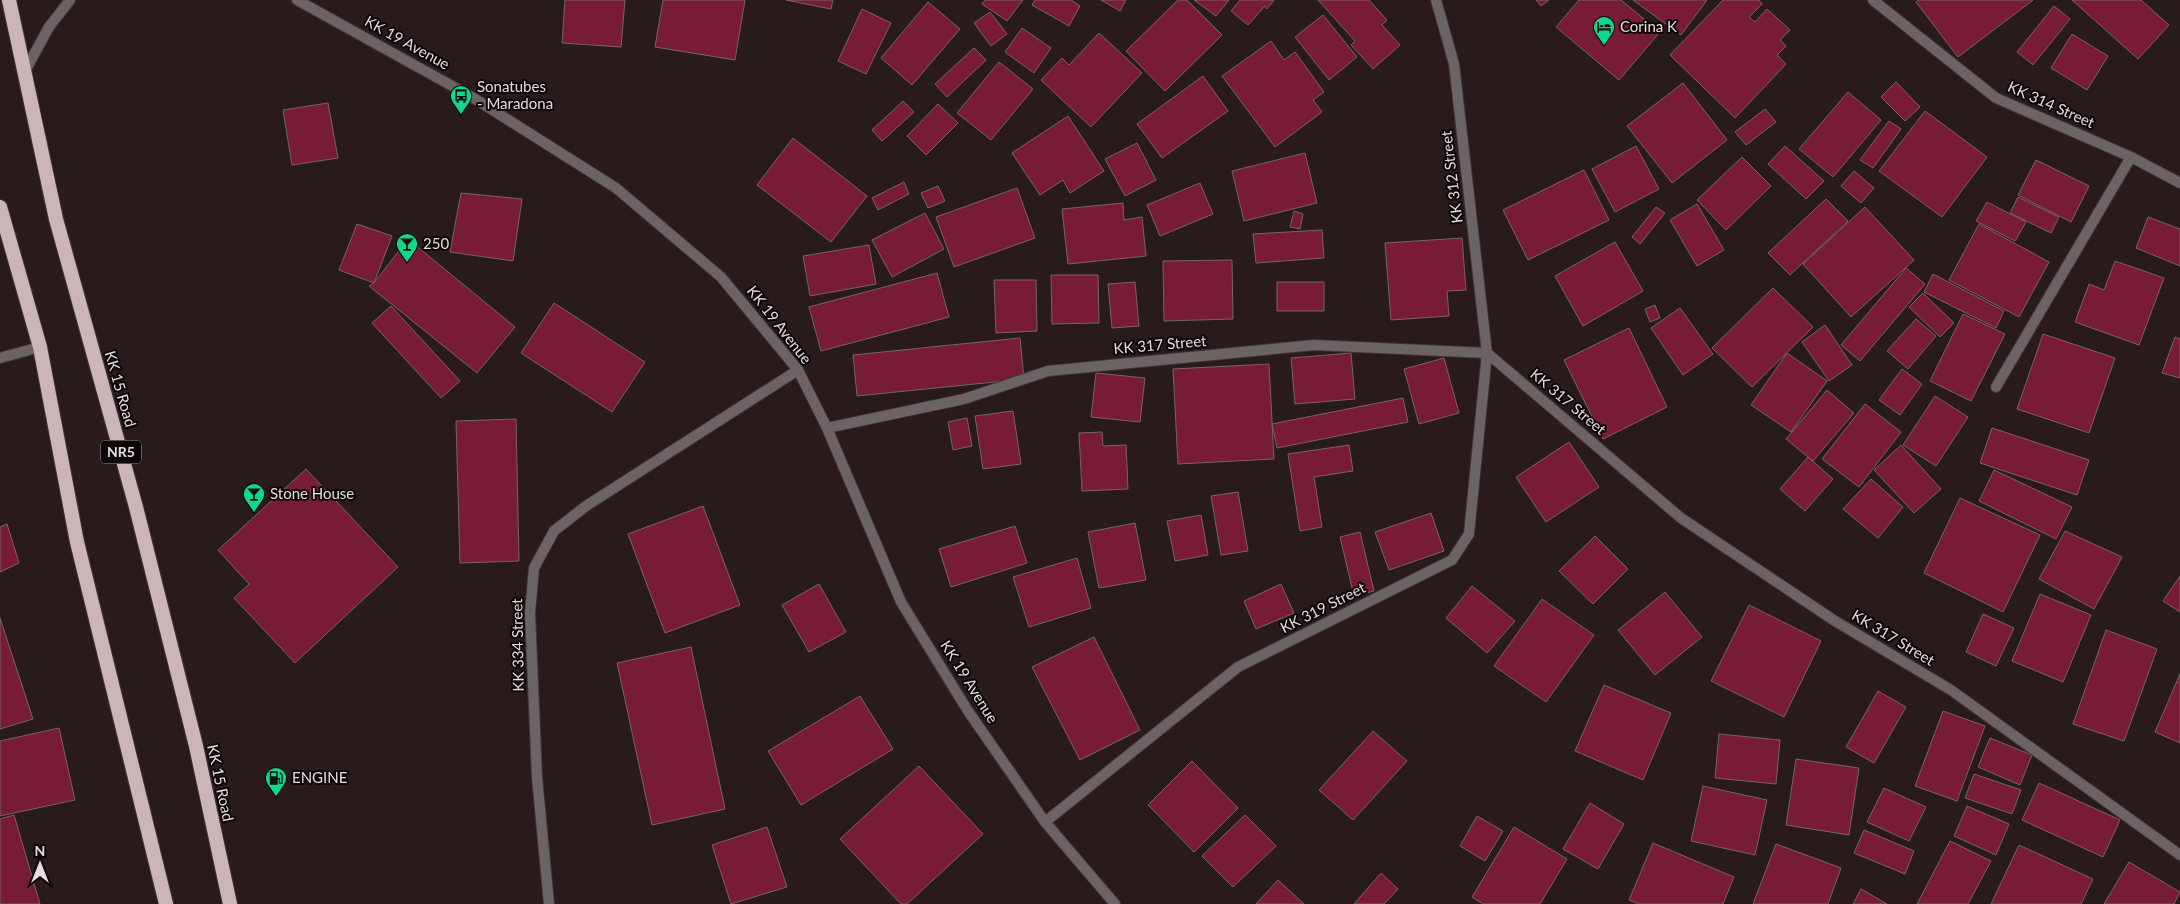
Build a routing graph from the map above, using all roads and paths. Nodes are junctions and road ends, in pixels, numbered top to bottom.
1 (8, 0) edge
2 (70, 0) edge
3 (297, 0) edge
4 (1436, 0) edge
5 (1873, 0) edge
6 (25, 71) junction
7 (2131, 157) junction
8 (2180, 183) edge
9 (0, 207) edge
10 (40, 347) junction
11 (1487, 353) junction
12 (0, 358) edge
13 (798, 370) junction
14 (1996, 387) dead end
15 (827, 428) junction
16 (1045, 822) junction
17 (2180, 855) edge
18 (166, 904) edge
19 (230, 904) edge
20 (549, 904) edge
21 (1115, 904) edge

1 - 6 highway, KK 15 Road / NR5
2 - 6 street
3 - 13 street, KK 19 Avenue
4 - 11 street, KK 312 Street
5 - 7 street, KK 314 Street
6 - 19 highway, KK 15 Road / NR5
7 - 8 street, KK 314 Street
7 - 14 street
9 - 10 highway
10 - 12 street
10 - 18 highway
11 - 15 street, KK 317 Street
11 - 16 street, KK 319 Street
11 - 17 street, KK 317 Street
13 - 15 street, KK 19 Avenue
13 - 20 street, KK 334 Street
15 - 16 street, KK 19 Avenue
16 - 21 street, KK 19 Avenue

